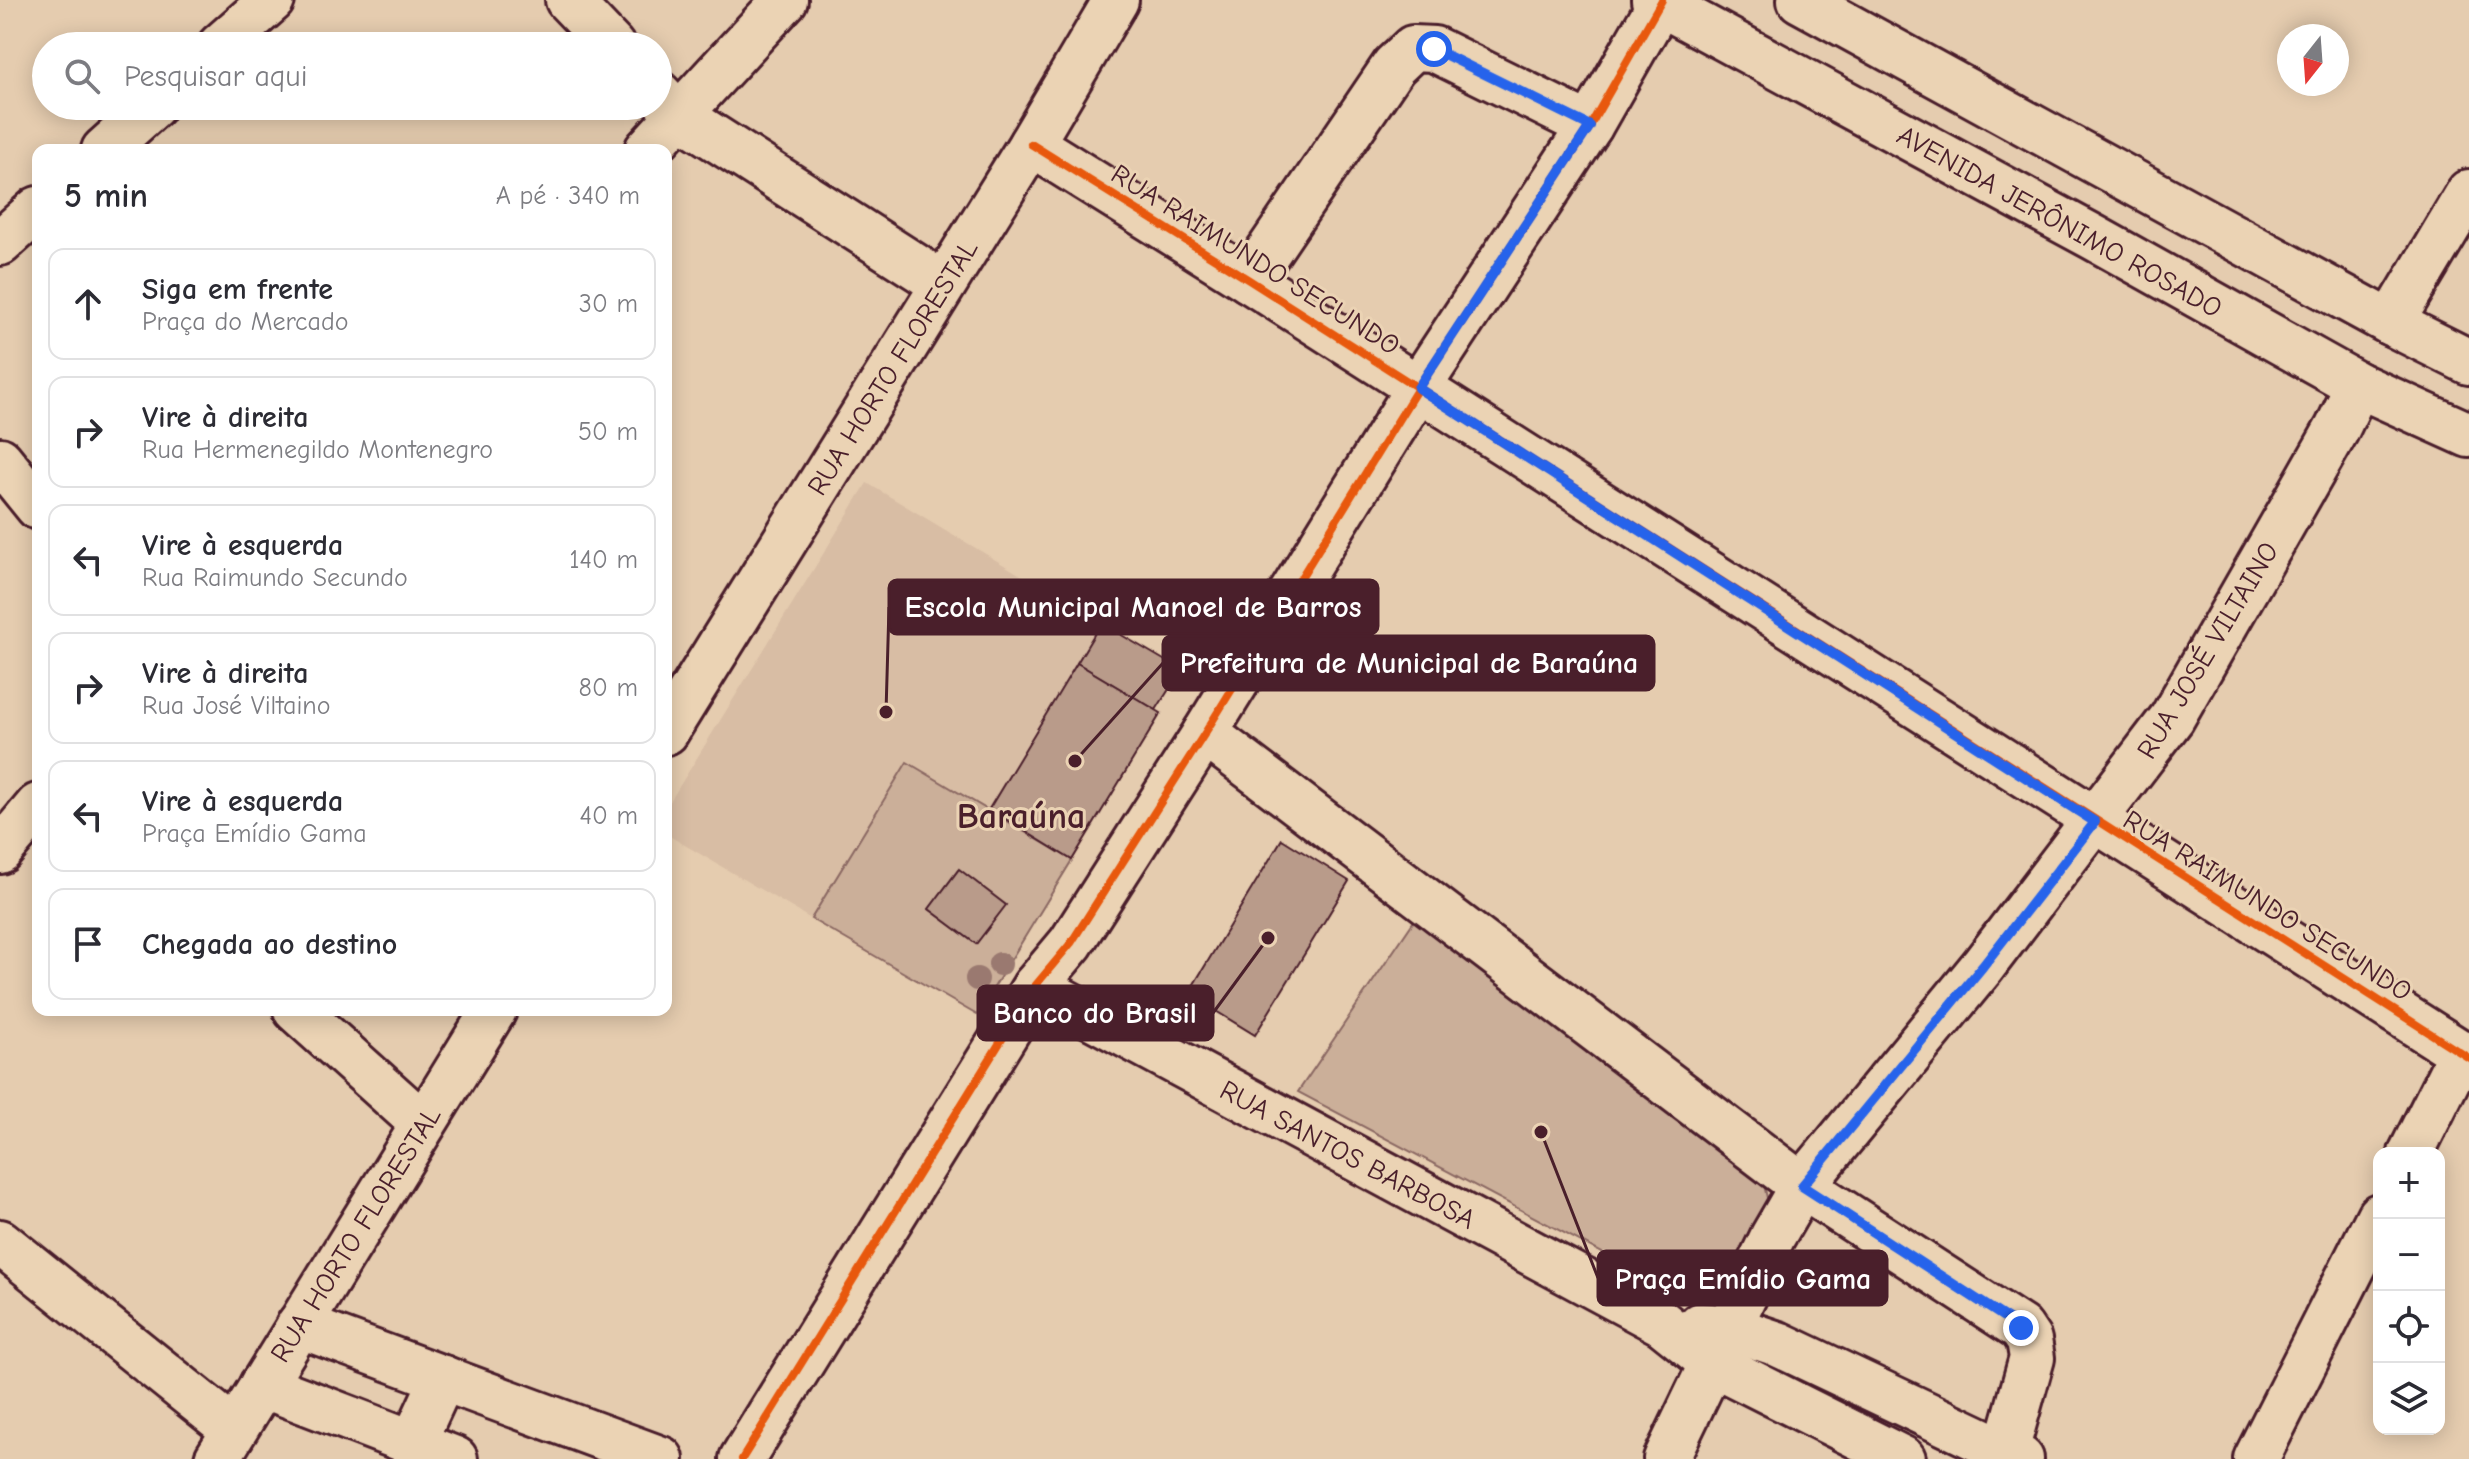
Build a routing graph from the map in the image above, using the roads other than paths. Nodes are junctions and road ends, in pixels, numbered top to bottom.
1 (272, 0) edge
2 (568, 0) edge
3 (785, 0) edge
4 (1116, 0) edge
5 (1800, 0) edge
6 (1658, 1) edge
7 (236, 32) edge
8 (599, 32) edge
9 (672, 100) edge
10 (672, 107) edge
11 (137, 120) edge
12 (661, 120) edge
13 (1590, 126) junction
14 (111, 144) edge
15 (650, 144) edge
16 (1031, 144) junction
17 (2127, 179) junction
18 (2469, 192) edge
19 (32, 214) edge
20 (2093, 237) junction
21 (0, 243) edge
22 (1249, 280) junction
23 (943, 284) junction
24 (2391, 323) junction
25 (2469, 362) edge
26 (2358, 385) junction
27 (1418, 388) junction
28 (2469, 435) edge
29 (0, 460) edge
30 (32, 500) edge
31 (672, 722) edge
32 (1205, 733) junction
33 (32, 813) edge
34 (2095, 822) junction
35 (0, 851) edge
36 (1035, 986) junction
37 (303, 1016) edge
38 (490, 1016) edge
39 (2465, 1056) edge
40 (423, 1124) junction
41 (2414, 1147) edge
42 (1802, 1186) junction
43 (2377, 1219) edge
44 (0, 1242) edge
45 (299, 1325) junction
46 (1721, 1345) junction
47 (443, 1378) junction
48 (262, 1385) junction
49 (413, 1443) junction
50 (568, 1443) edge
51 (226, 1444) edge
52 (2013, 1455) edge
53 (455, 1459) edge
54 (661, 1459) edge
55 (742, 1459) edge
56 (1666, 1459) edge
57 (1903, 1459) edge
58 (2256, 1459) edge

1 - 7 street
2 - 8 street
3 - 9 street
4 - 16 street, RUA HORTO FLORESTAL
5 - 17 street
6 - 13 street
6 - 20 street, AVENIDA JERÔNIMO ROSADO
10 - 23 street
11 - 14 street
12 - 15 street
13 - 22 street
13 - 27 street
16 - 22 street, RUA RAIMUNDO SECUNDO
16 - 23 street, RUA HORTO FLORESTAL
17 - 20 street
17 - 24 street
18 - 24 street
19 - 21 street
20 - 26 street, AVENIDA JERÔNIMO ROSADO
22 - 27 street, RUA RAIMUNDO SECUNDO
23 - 31 street, RUA HORTO FLORESTAL
24 - 25 street
26 - 28 street, AVENIDA JERÔNIMO ROSADO
26 - 34 street, RUA JOSÉ VILTAINO
27 - 32 street
27 - 34 street, RUA RAIMUNDO SECUNDO
29 - 30 street
32 - 36 street
32 - 42 street
33 - 35 street
34 - 39 street, RUA RAIMUNDO SECUNDO
34 - 42 street, RUA JOSÉ VILTAINO
36 - 46 street, RUA SANTOS BARBOSA
36 - 55 street
37 - 40 street
38 - 40 street, RUA HORTO FLORESTAL
39 - 41 street
40 - 45 street, RUA HORTO FLORESTAL
42 - 46 street, RUA JOSÉ VILTAINO
42 - 52 street
43 - 58 street
44 - 51 street
45 - 47 street
45 - 48 street, RUA HORTO FLORESTAL
46 - 52 street, RUA SANTOS BARBOSA
46 - 56 street, RUA JOSÉ VILTAINO
46 - 57 street, RUA SANTOS BARBOSA
47 - 49 street
47 - 50 street
48 - 49 street
48 - 51 street, RUA HORTO FLORESTAL
49 - 53 street
50 - 54 street

